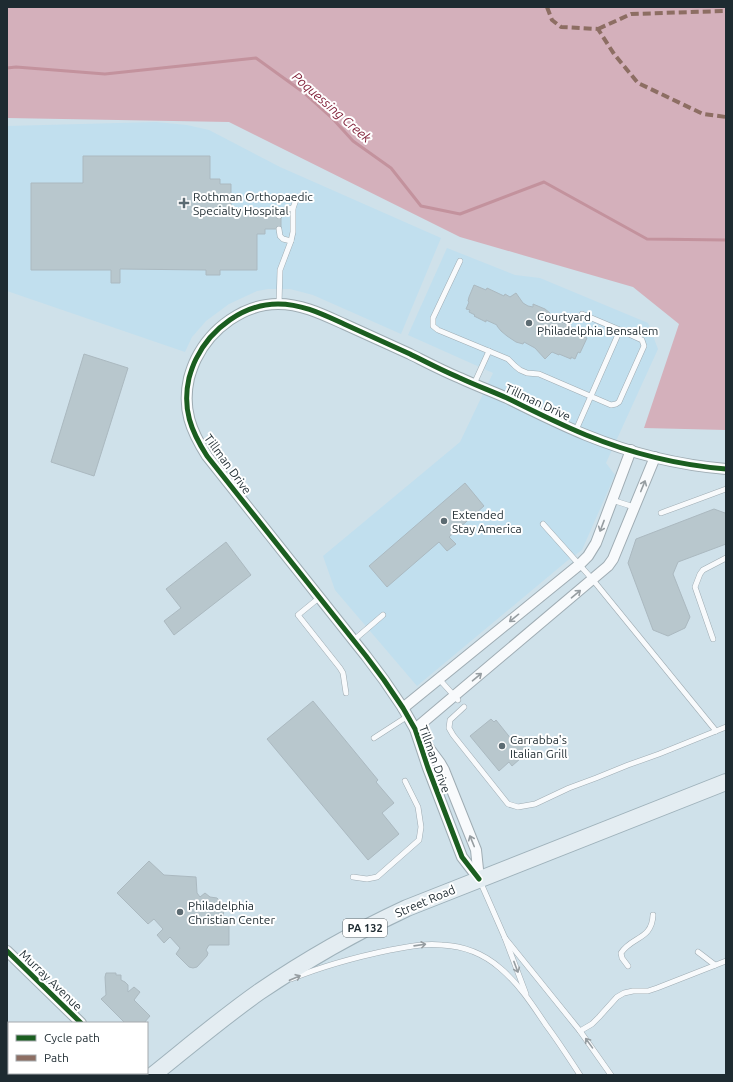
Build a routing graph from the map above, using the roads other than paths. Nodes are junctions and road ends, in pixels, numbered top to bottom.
1 (296, 200) dead end
2 (294, 208) junction
3 (278, 216) dead end
4 (279, 229) dead end
5 (291, 241) junction
6 (460, 261) dead end
7 (279, 304) junction
8 (582, 314) dead end
9 (620, 330) junction
10 (489, 351) junction
11 (474, 384) junction
12 (590, 397) junction
13 (576, 430) junction
14 (631, 450) junction
15 (655, 457) junction
16 (726, 469) edge
17 (726, 489) edge
18 (612, 500) junction
19 (634, 507) junction
20 (661, 513) dead end
21 (543, 524) dead end
22 (726, 558) edge
23 (579, 565) junction
24 (593, 580) junction
25 (320, 597) junction
26 (383, 615) dead end
27 (713, 639) dead end
28 (354, 640) junction
29 (439, 679) junction
30 (346, 693) dead end
31 (456, 698) junction
32 (464, 707) dead end
33 (405, 712) junction
34 (726, 727) edge
35 (415, 729) junction
36 (716, 731) junction
37 (374, 738) dead end
38 (405, 781) dead end
39 (726, 782) edge
40 (353, 877) dead end
41 (479, 879) junction
42 (653, 915) dead end
43 (505, 938) junction
44 (7, 951) edge
45 (698, 952) dead end
46 (726, 961) edge
47 (714, 965) junction
48 (628, 966) dead end
49 (259, 992) junction
50 (527, 997) junction
51 (80, 1022) edge
52 (580, 1031) junction
53 (153, 1075) edge
54 (580, 1075) edge
55 (612, 1075) edge

1 - 2 lane
2 - 3 lane
2 - 5 lane
4 - 5 lane
5 - 7 lane
6 - 10 lane
7 - 11 street, Tillman Drive
7 - 25 street, Tillman Drive
8 - 9 lane
9 - 12 lane
9 - 12 lane
10 - 11 lane
10 - 12 lane
11 - 13 street, Tillman Drive
12 - 13 lane
13 - 14 street, Tillman Drive
14 - 15 street, Tillman Drive
14 - 18 street
15 - 16 street, Tillman Drive
19 -> 15 street
17 - 20 lane
18 - 19 lane
18 -> 23 street
19 - 24 street
21 - 23 lane
22 - 27 lane
23 - 24 lane
23 -> 29 street
31 -> 24 street
24 - 36 lane
25 - 28 street, Tillman Drive
25 - 30 lane
26 - 28 lane
28 - 33 street, Tillman Drive
29 - 31 lane
29 - 33 street
31 - 35 street
32 - 36 lane
33 - 35 street, Tillman Drive
33 - 37 lane
34 - 36 lane
35 - 41 street, Tillman Drive
41 -> 35 street, Tillman Drive
38 - 40 lane
39 - 41 main road, Street Road / PA 132
41 - 43 lane
41 - 49 main road, Street Road / PA 132
42 - 48 lane
43 -> 50 lane
43 - 52 lane
44 - 51 street, Murray Avenue
45 - 47 lane
46 - 47 lane
47 - 52 lane
49 -> 50 lane
49 - 53 main road, Street Road / PA 132
50 - 54 lane
55 -> 52 lane

